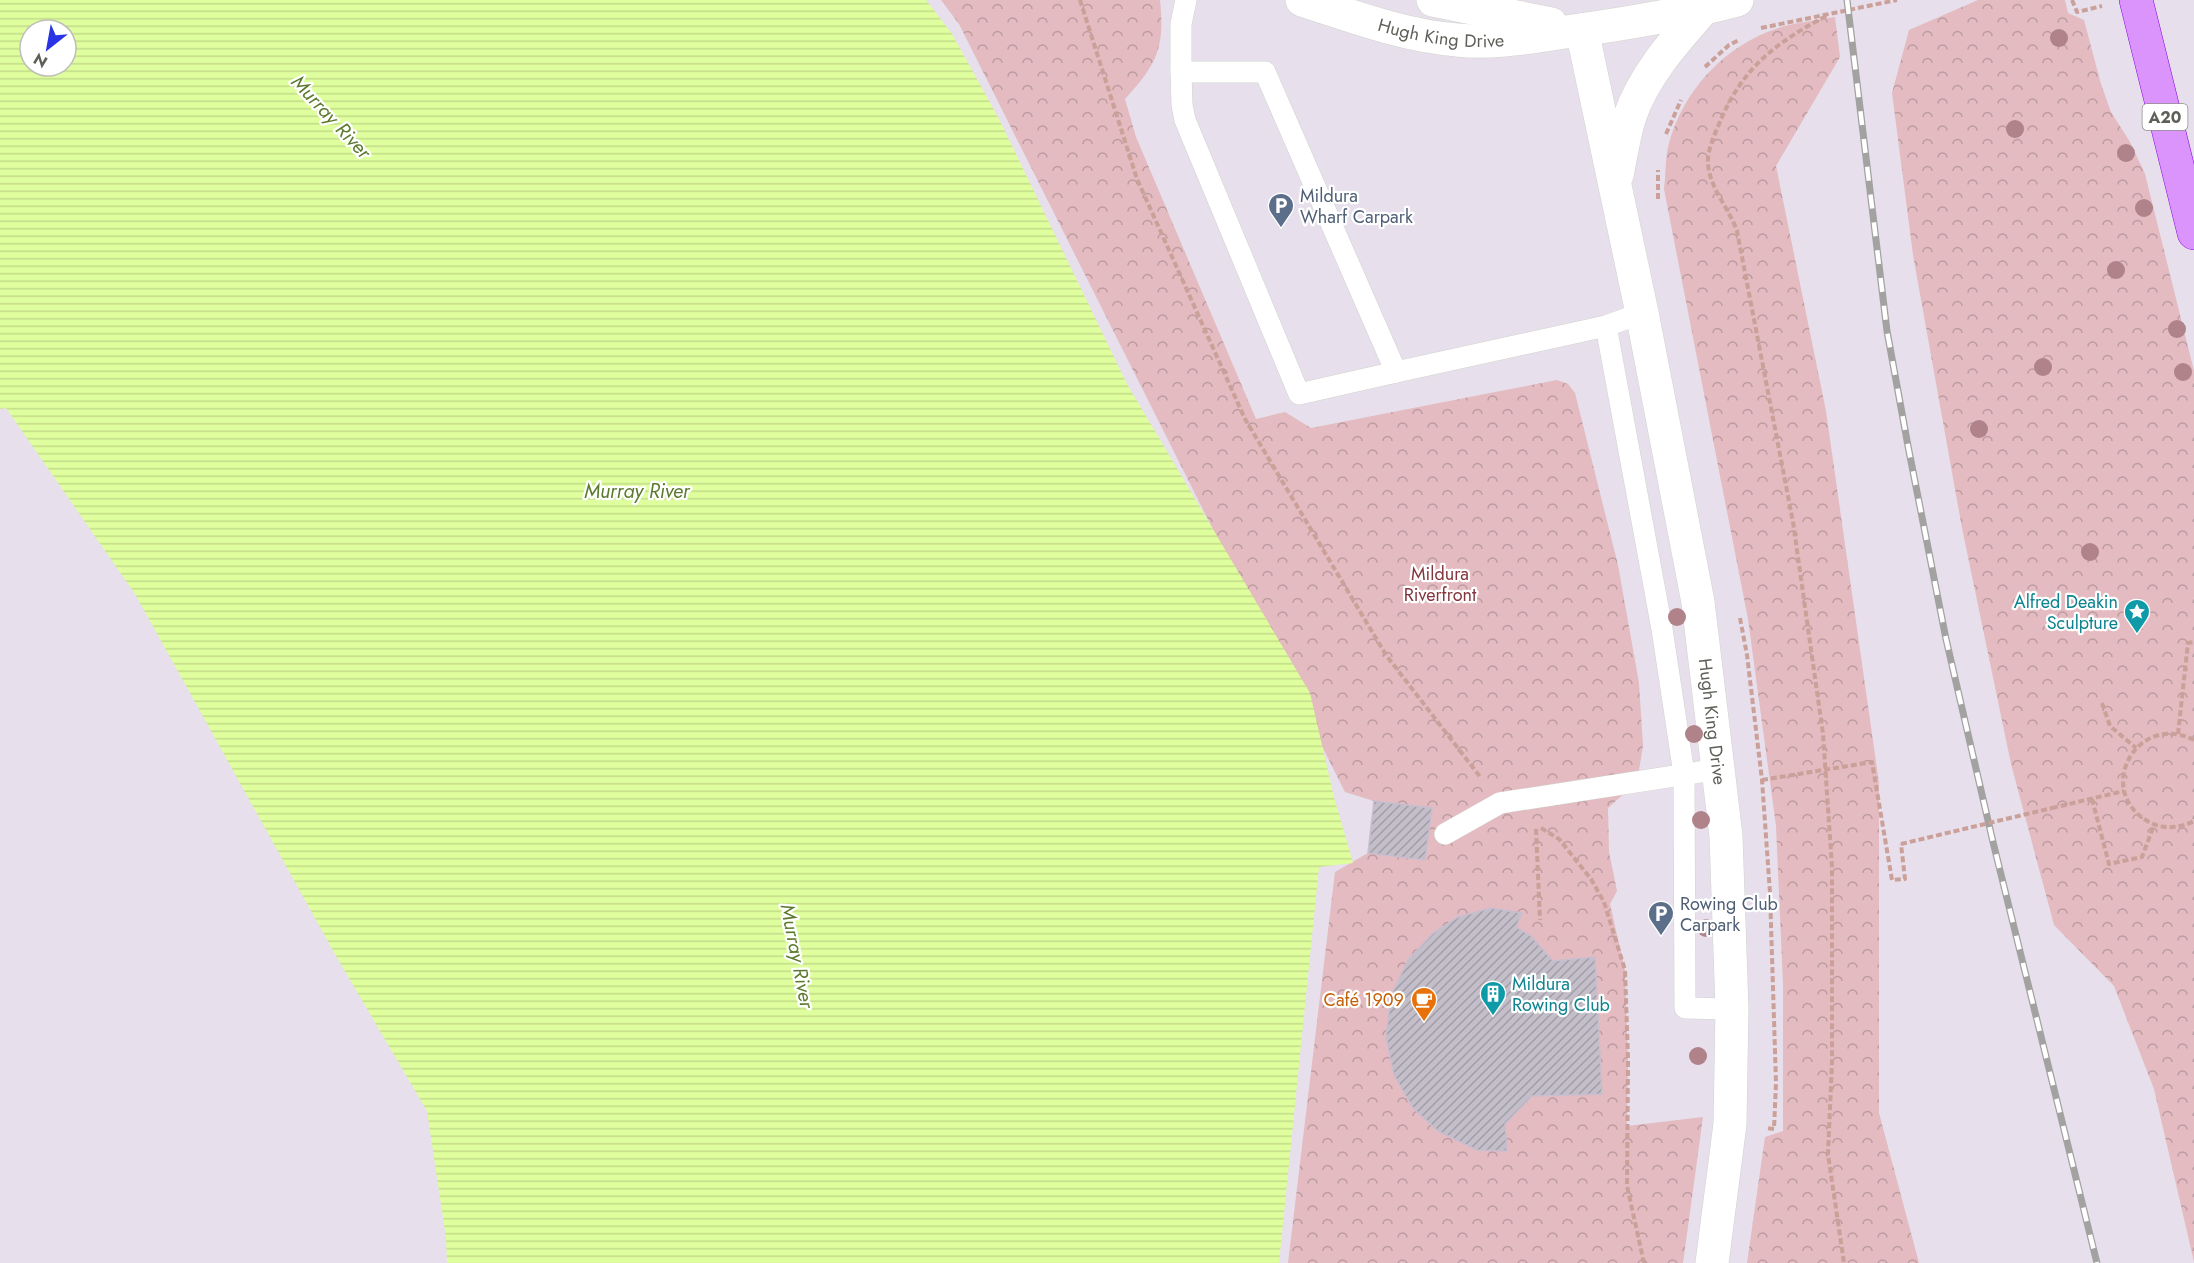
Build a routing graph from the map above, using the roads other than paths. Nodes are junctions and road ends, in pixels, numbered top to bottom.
1 (1185, 0) edge
2 (1302, 0) edge
3 (1433, 0) edge
4 (1737, 0) edge
5 (2121, 2) edge
6 (1703, 9) junction
7 (1582, 30) junction
8 (1181, 72) junction
9 (1614, 187) junction
10 (2194, 233) edge
11 (1642, 313) junction
12 (1606, 326) junction
13 (1396, 372) junction
14 (1719, 769) junction
15 (1684, 774) junction
16 (1445, 834) dead end
17 (1732, 1009) junction
18 (1712, 1263) edge

1 - 8 lane
2 - 7 street, Hugh King Drive
3 - 7 street, Hugh King Drive
4 - 6 street, Hugh King Drive
5 - 10 highway, A20
6 - 7 street, Hugh King Drive
6 - 9 street, Hugh King Drive
7 - 9 street, Hugh King Drive
8 - 13 lane
8 - 13 lane
9 - 11 street, Hugh King Drive
11 - 12 lane
11 - 14 street, Hugh King Drive
12 - 13 lane
12 - 15 lane
14 - 15 lane
14 - 17 street, Hugh King Drive
15 - 16 lane
15 - 17 lane
17 - 18 street, Hugh King Drive

